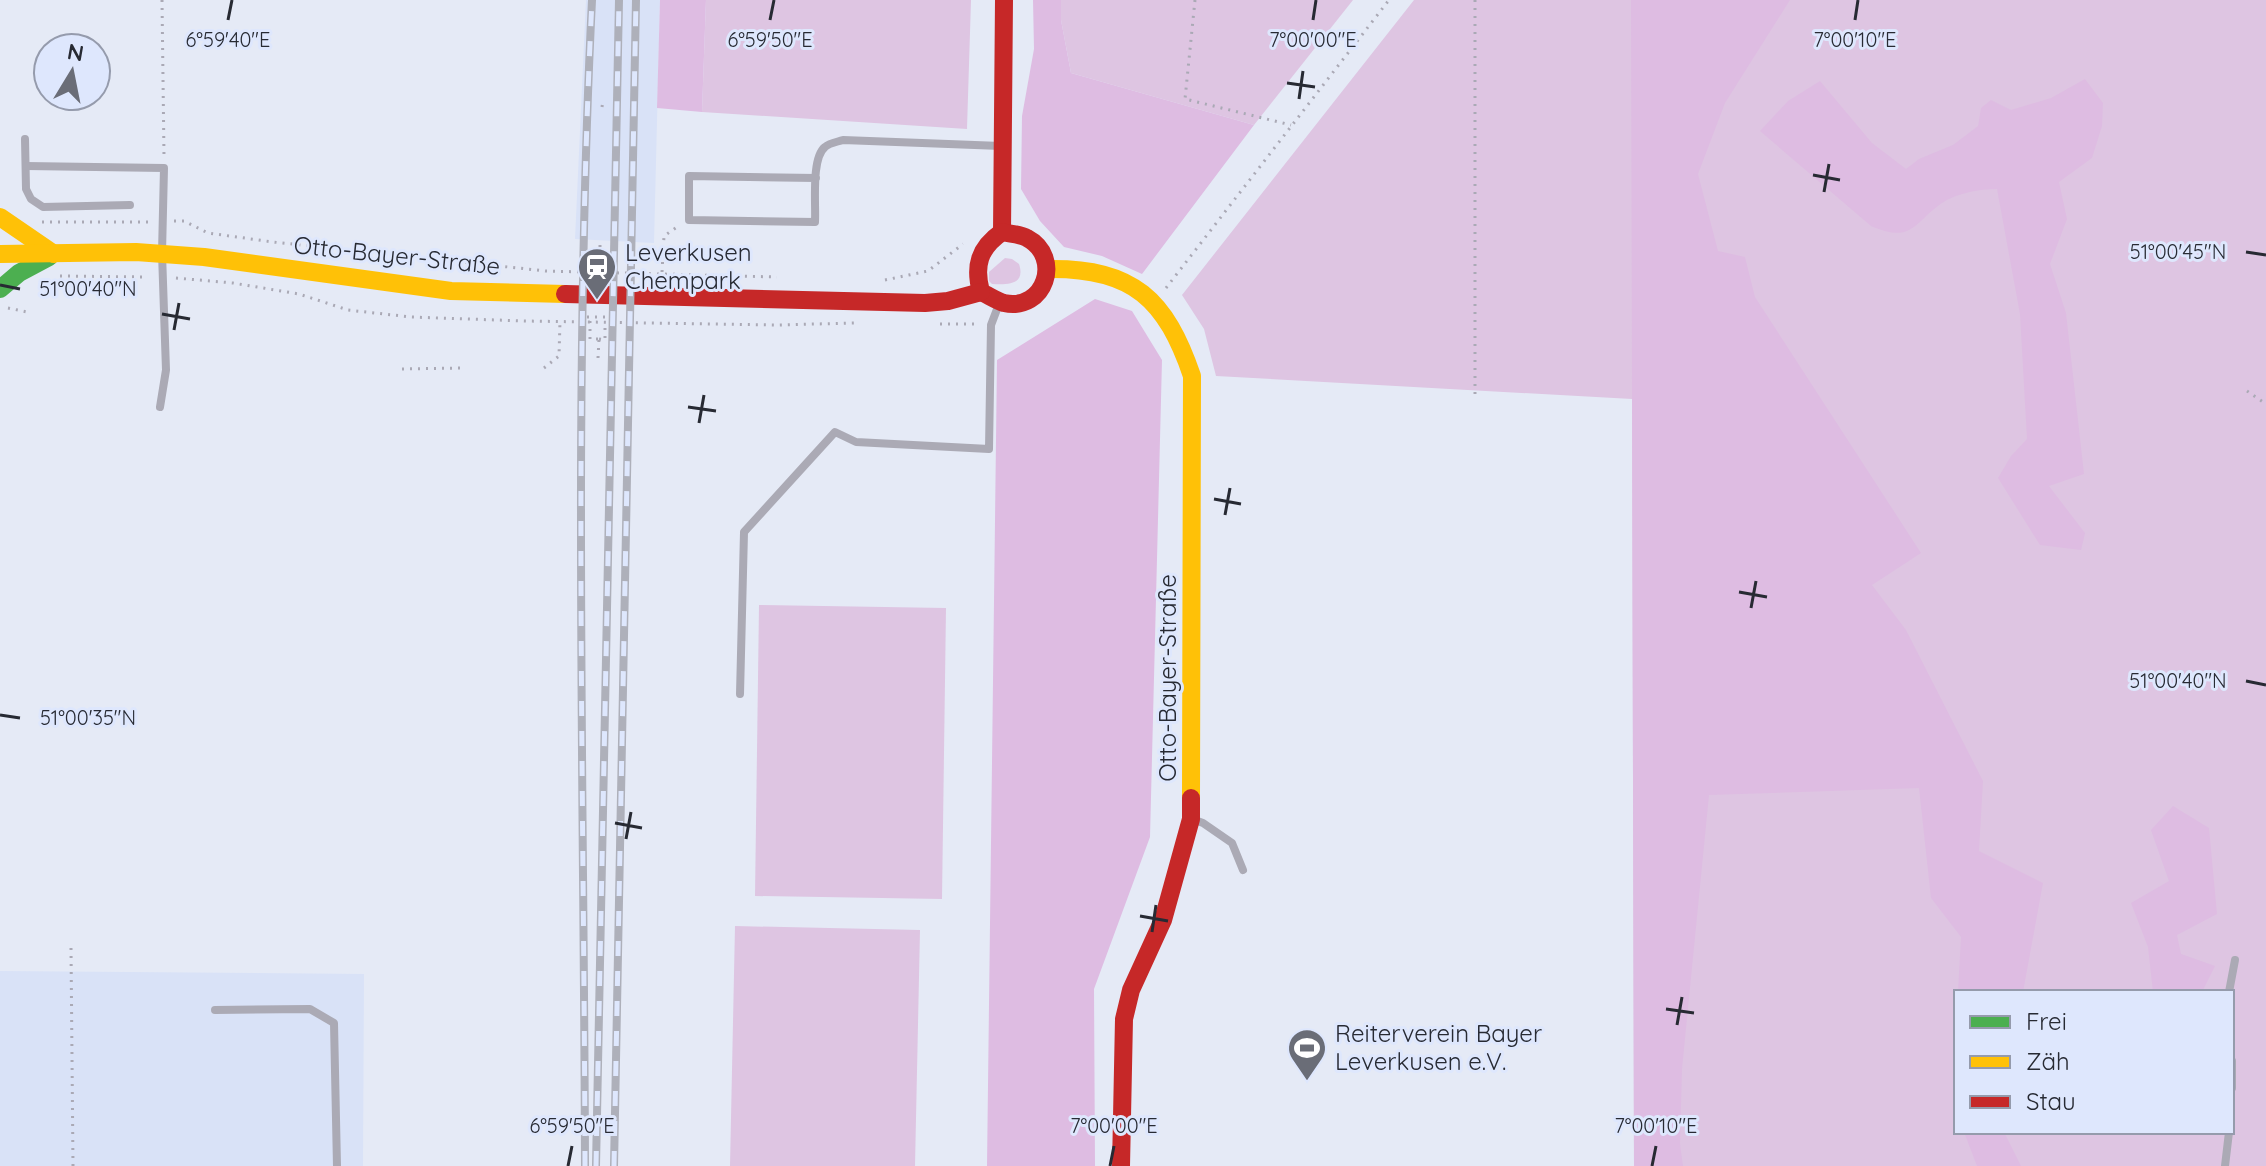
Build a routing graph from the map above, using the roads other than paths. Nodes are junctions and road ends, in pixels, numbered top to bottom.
1 (1004, 0) edge
2 (25, 139) dead end
3 (1002, 146) junction
4 (26, 166) junction
5 (816, 178) junction
6 (130, 205) dead end
7 (0, 217) edge
8 (1002, 232) junction
9 (162, 253) junction
10 (0, 254) edge
11 (54, 254) junction
12 (1049, 269) junction
13 (0, 289) edge
14 (981, 292) junction
15 (1000, 303) junction
16 (160, 407) dead end
17 (740, 694) dead end
18 (1191, 819) junction
19 (1243, 870) dead end
20 (2235, 960) dead end
21 (2229, 990) edge
22 (215, 1010) dead end
23 (2229, 1134) edge
24 (337, 1166) edge
25 (1121, 1166) edge
26 (2225, 1166) edge

1 - 3 street
2 - 4 lane
3 - 5 lane
3 - 8 street
4 - 6 lane
4 - 9 lane
5 - 5 lane
7 - 11 street
8 - 12 street
8 - 14 street
9 - 11 street, Otto-Bayer-Straße
9 - 14 street, Otto-Bayer-Straße
9 - 16 lane
10 - 11 street, Otto-Bayer-Straße
11 - 13 street
12 - 15 street
12 - 18 street, Otto-Bayer-Straße
14 - 15 street
15 - 17 lane
18 - 19 lane
18 - 25 street, Otto-Bayer-Straße
20 - 21 lane
22 - 24 lane
23 - 26 lane

